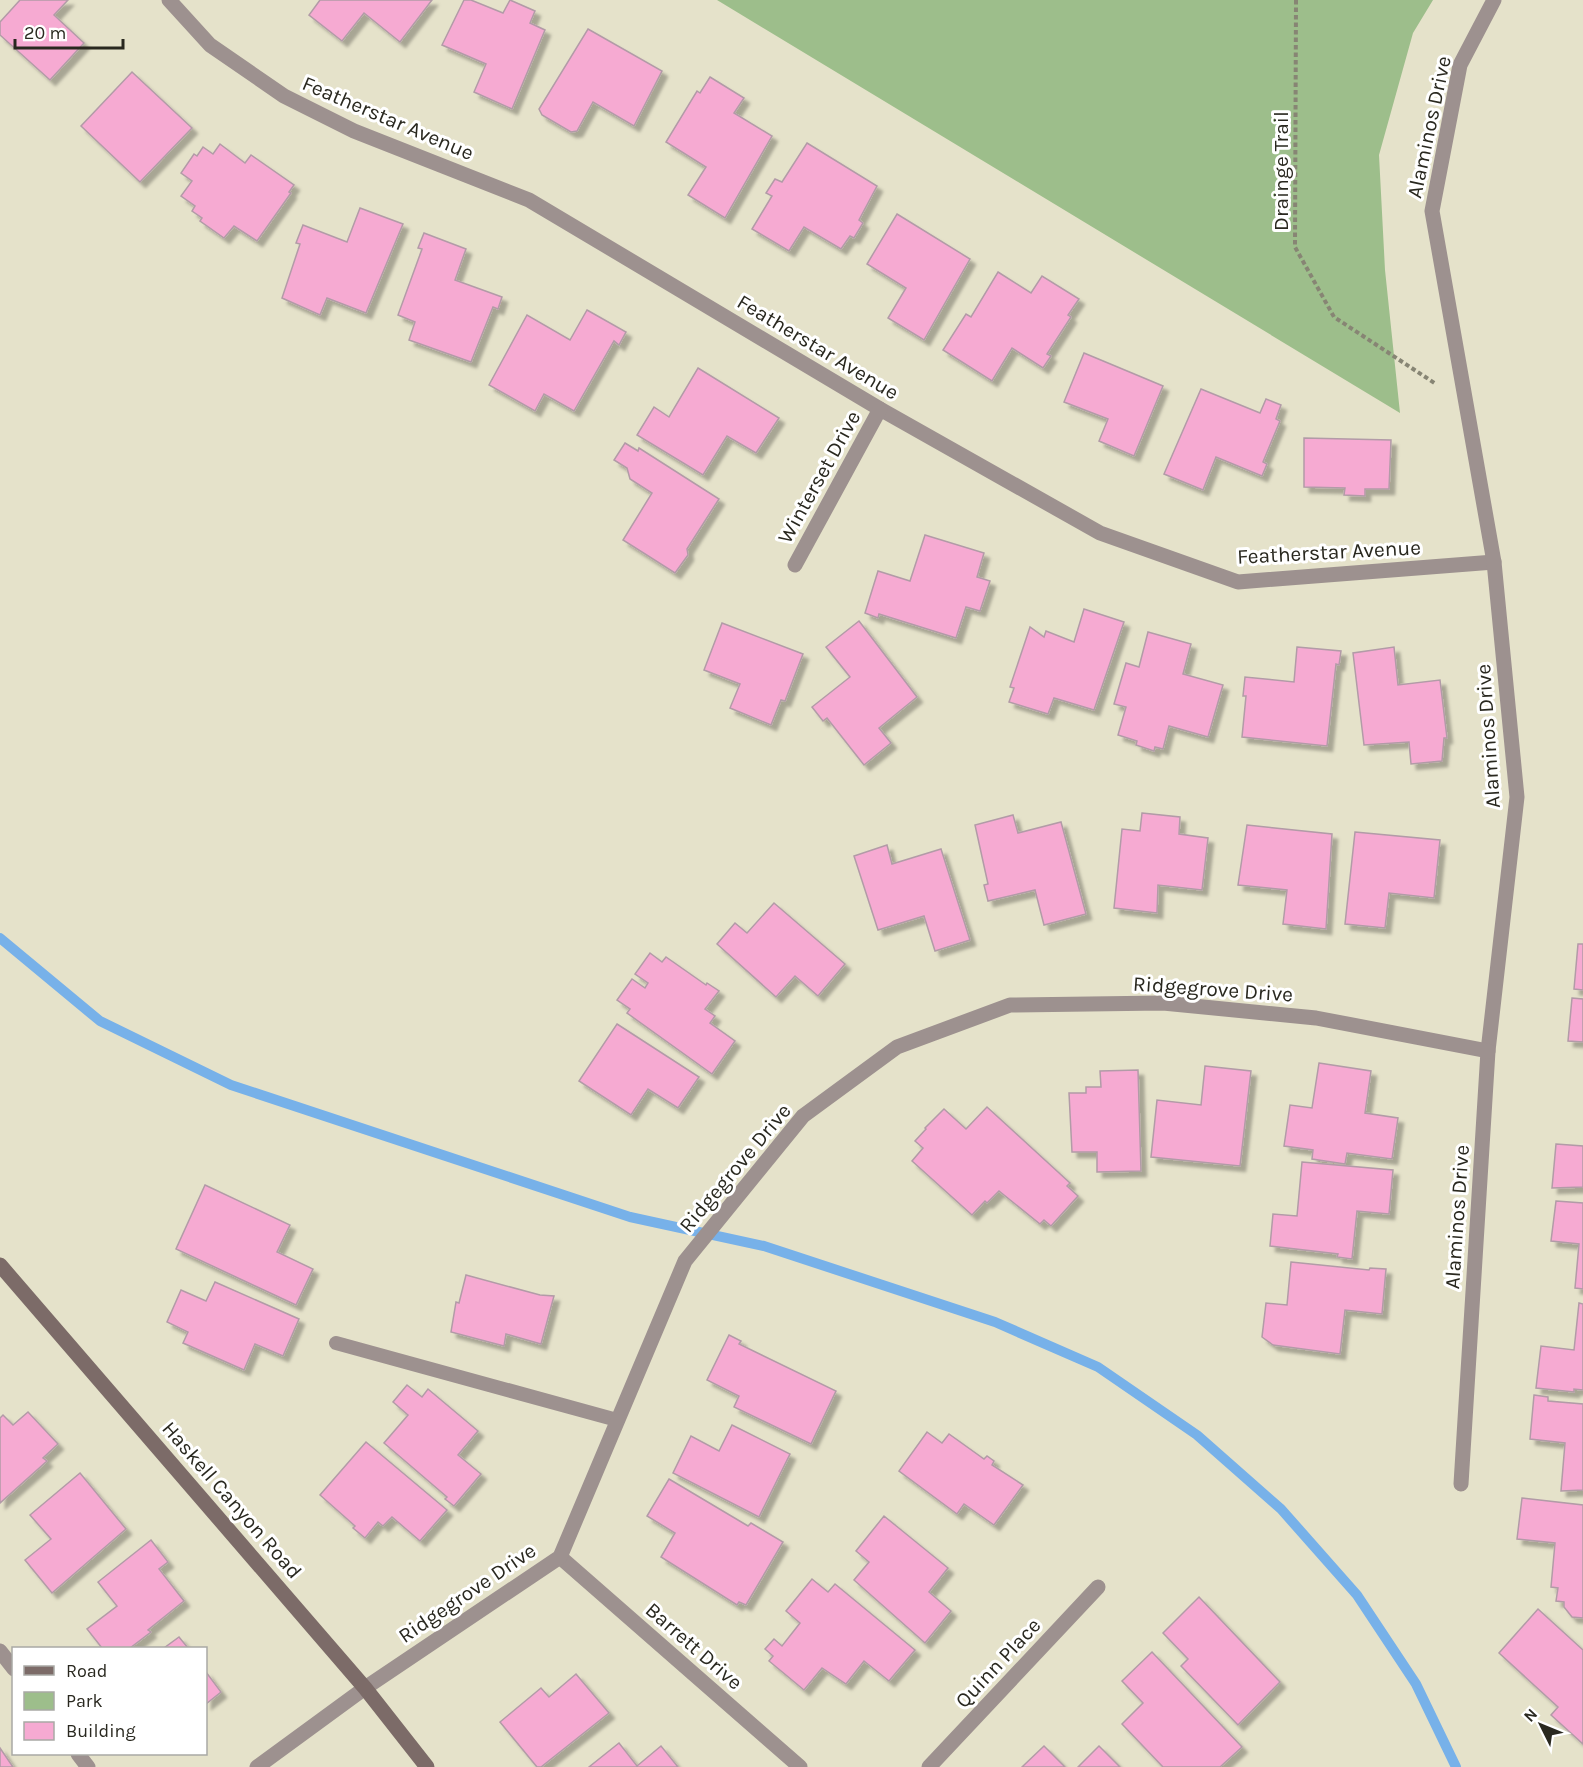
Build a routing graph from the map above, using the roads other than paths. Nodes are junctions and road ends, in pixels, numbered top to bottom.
1 (169, 0) edge
2 (1494, 0) edge
3 (880, 409) junction
4 (1494, 562) junction
5 (795, 564) dead end
6 (1488, 1051) junction
7 (0, 1264) edge
8 (336, 1343) dead end
9 (617, 1420) junction
10 (1461, 1484) dead end
11 (560, 1557) junction
12 (1098, 1587) dead end
13 (0, 1651) edge
14 (12, 1666) edge
15 (366, 1688) junction
16 (79, 1755) edge
17 (88, 1767) edge
18 (257, 1767) edge
19 (427, 1767) edge
20 (800, 1767) edge
21 (929, 1767) edge

1 - 3 street, Featherstar Avenue
2 - 4 street, Alaminos Drive
3 - 4 street, Featherstar Avenue
3 - 5 street, Winterset Drive
4 - 6 street, Alaminos Drive
6 - 9 street, Ridgegrove Drive
6 - 10 street, Alaminos Drive
7 - 15 main road, Haskell Canyon Road
8 - 9 lane
9 - 11 street, Ridgegrove Drive
11 - 15 street, Ridgegrove Drive
11 - 20 street, Barrett Drive
12 - 21 street, Quinn Place
13 - 14 street
15 - 18 street, Ridgegrove Drive
15 - 19 main road, Haskell Canyon Road
16 - 17 street

